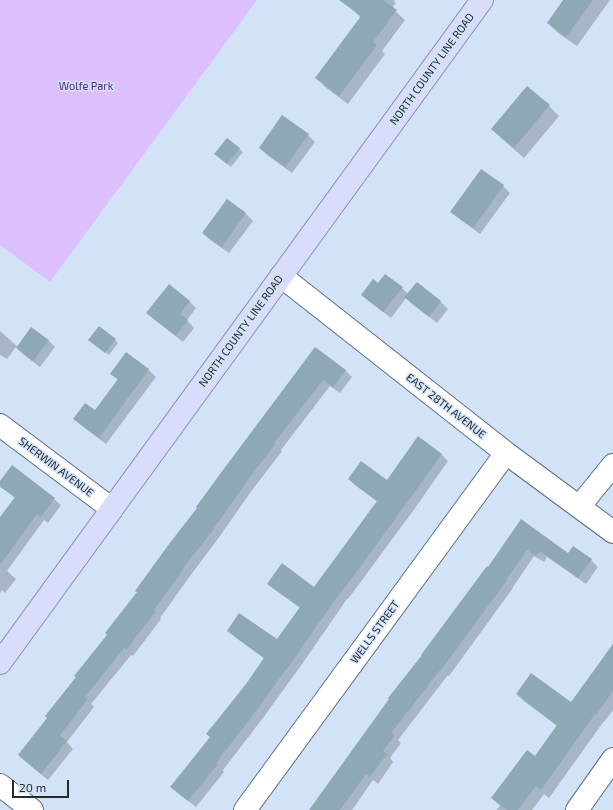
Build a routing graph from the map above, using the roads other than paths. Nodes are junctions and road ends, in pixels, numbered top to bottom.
1 (482, 0) edge
2 (282, 276) junction
3 (0, 425) edge
4 (506, 453) junction
5 (613, 466) edge
6 (579, 507) junction
7 (112, 509) junction
8 (613, 532) edge
9 (0, 663) edge
10 (613, 759) edge
11 (0, 785) edge
12 (32, 810) edge
13 (245, 810) edge
14 (577, 810) edge

1 - 2 main road, NORTH COUNTY LINE ROAD
2 - 4 street, EAST 28TH AVENUE
2 - 7 main road, NORTH COUNTY LINE ROAD
3 - 7 street, SHERWIN AVENUE
4 - 6 street, EAST 28TH AVENUE
4 - 13 street, WELLS STREET
5 - 6 street
6 - 8 street, EAST 28TH AVENUE
7 - 9 main road, NORTH COUNTY LINE ROAD
10 - 14 street
11 - 12 street

